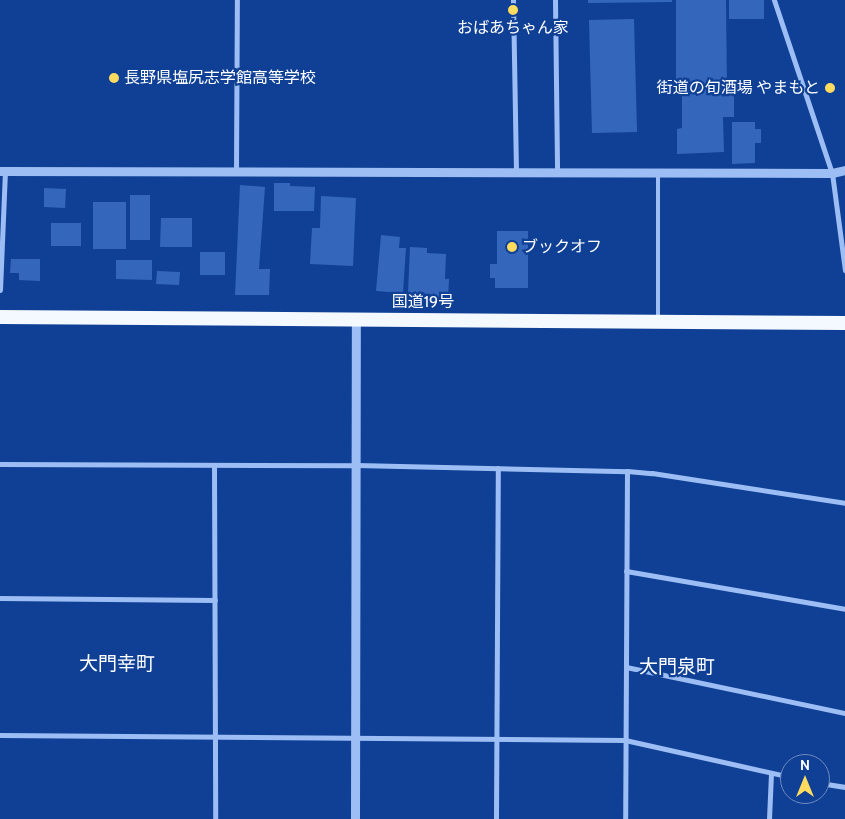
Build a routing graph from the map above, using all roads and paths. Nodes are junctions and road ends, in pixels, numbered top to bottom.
1 (237, 0) edge
2 (513, 0) edge
3 (555, 0) edge
4 (774, 0) edge
5 (236, 170) junction
6 (845, 170) edge
7 (2, 171) edge
8 (516, 171) junction
9 (558, 171) junction
10 (658, 172) junction
11 (832, 173) junction
12 (2, 192) edge
13 (845, 270) edge
14 (0, 290) edge
15 (0, 317) edge
16 (356, 320) junction
17 (658, 322) junction
18 (845, 323) edge
19 (0, 464) edge
20 (356, 465) junction
21 (214, 466) junction
22 (498, 468) junction
23 (627, 471) junction
24 (845, 502) edge
25 (626, 571) junction
26 (0, 598) edge
27 (214, 600) junction
28 (845, 609) edge
29 (626, 666) junction
30 (845, 713) edge
31 (0, 735) edge
32 (216, 737) junction
33 (356, 738) junction
34 (497, 740) junction
35 (625, 740) junction
36 (771, 774) junction
37 (780, 776) edge
38 (830, 784) edge
39 (845, 787) edge
40 (215, 819) edge
41 (355, 819) edge
42 (496, 819) edge
43 (625, 819) edge
44 (770, 819) edge

1 - 5 street
2 - 8 street
3 - 9 street
4 - 11 street
5 - 7 street
5 - 8 street
6 - 11 street
7 - 12 street
8 - 9 street
9 - 10 street
10 - 11 street
10 - 17 lane
11 - 13 street
12 - 14 street
15 - 16 highway, 国道19号
16 - 17 highway, 国道19号
16 - 20 street
17 - 18 highway, 国道19号
19 - 21 street
20 - 21 street
20 - 22 street
20 - 33 street
21 - 27 street
22 - 23 street
22 - 34 street
23 - 24 street
23 - 25 street
25 - 28 street
25 - 29 street
26 - 27 street
27 - 32 street
29 - 30 street
29 - 35 street
31 - 32 street
32 - 33 street
32 - 40 street
33 - 34 street
33 - 41 street
34 - 35 street
34 - 42 street
35 - 36 street
35 - 43 street
36 - 37 street
36 - 44 street
38 - 39 street

